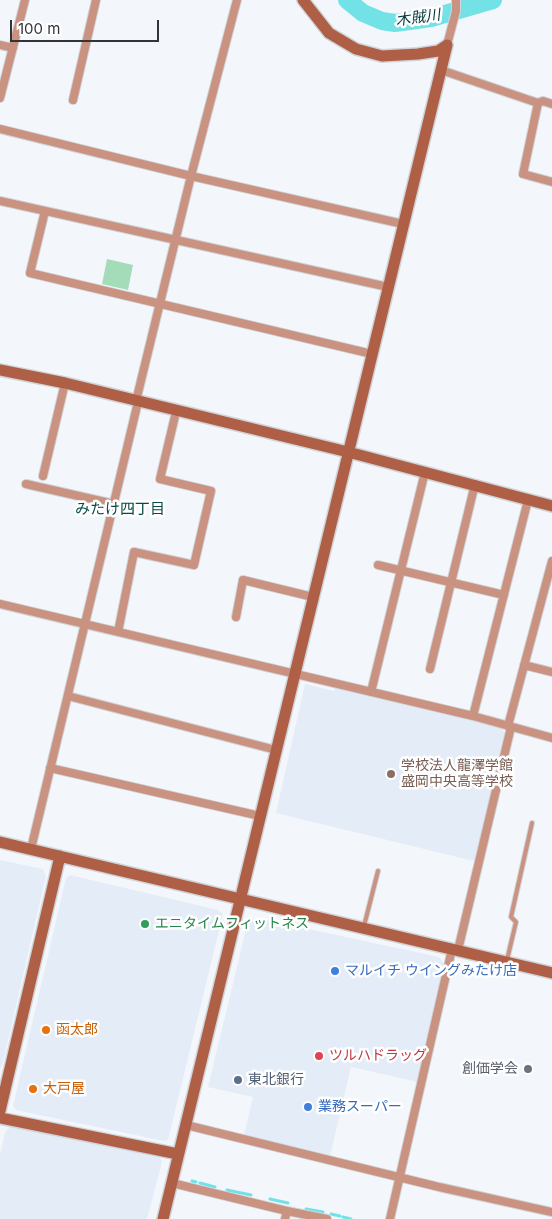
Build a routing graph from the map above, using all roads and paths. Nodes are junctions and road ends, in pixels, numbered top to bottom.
1 (25, 0) edge
2 (96, 0) edge
3 (237, 0) edge
4 (303, 0) edge
5 (456, 0) edge
6 (0, 44) edge
7 (447, 45) junction
8 (13, 48) junction
9 (441, 70) junction
10 (0, 98) edge
11 (73, 100) dead end
12 (538, 103) junction
13 (552, 104) edge
14 (0, 129) edge
15 (190, 176) junction
16 (552, 182) edge
17 (0, 201) edge
18 (46, 210) junction
19 (403, 224) junction
20 (176, 240) junction
21 (388, 287) junction
22 (159, 304) junction
23 (372, 354) junction
24 (0, 370) edge
25 (65, 383) junction
26 (138, 402) junction
27 (176, 412) junction
28 (348, 452) junction
29 (426, 472) junction
30 (43, 476) dead end
31 (26, 484) dead end
32 (475, 484) junction
33 (528, 500) junction
34 (114, 504) junction
35 (552, 506) edge
36 (552, 560) edge
37 (378, 565) dead end
38 (402, 570) junction
39 (452, 582) junction
40 (504, 595) junction
41 (313, 597) junction
42 (0, 604) edge
43 (236, 617) dead end
44 (85, 624) junction
45 (118, 632) junction
46 (524, 665) junction
47 (430, 669) dead end
48 (552, 672) edge
49 (296, 673) junction
50 (370, 692) junction
51 (68, 696) junction
52 (473, 716) junction
53 (509, 727) junction
54 (552, 738) edge
55 (276, 750) junction
56 (50, 768) junction
57 (260, 816) junction
58 (532, 823) dead end
59 (0, 842) edge
60 (31, 849) junction
61 (60, 856) junction
62 (378, 871) dead end
63 (242, 900) junction
64 (364, 928) junction
65 (455, 949) junction
66 (507, 962) junction
67 (552, 973) edge
68 (3, 1081) edge
69 (0, 1111) edge
70 (0, 1118) edge
71 (186, 1125) junction
72 (178, 1154) junction
73 (400, 1177) junction
74 (172, 1182) junction
75 (552, 1212) edge
76 (286, 1215) edge
77 (166, 1218) edge
78 (327, 1219) edge
79 (390, 1219) edge

1 - 8 street
2 - 11 street
3 - 15 street
4 - 7 street
5 - 7 street
6 - 8 street
7 - 9 street
8 - 10 street
9 - 12 street
9 - 19 street
12 - 13 street
12 - 16 street
14 - 15 street
15 - 19 street
15 - 20 street
17 - 18 street
18 - 20 street
18 - 22 street
19 - 21 street
20 - 21 street
20 - 22 street
21 - 23 street
22 - 23 street
22 - 26 street
23 - 28 street
24 - 25 street
25 - 26 street
25 - 30 street
26 - 27 street
26 - 34 street
27 - 28 street
27 - 45 street
28 - 29 street
28 - 41 street
29 - 32 street
29 - 38 street
31 - 34 street
32 - 33 street
32 - 39 street
33 - 35 street
33 - 40 street
34 - 44 street
36 - 46 street
37 - 38 street
38 - 39 street
38 - 50 street
39 - 40 street
39 - 47 street
40 - 52 street
41 - 43 street
41 - 49 street
42 - 44 street
44 - 45 street
44 - 51 street
45 - 49 street
46 - 48 street
46 - 53 street
49 - 50 street
49 - 55 street
50 - 52 street
51 - 55 street
51 - 56 street
52 - 53 street
53 - 54 street
53 - 65 street
55 - 57 street
56 - 57 street
56 - 60 street
57 - 63 street
58 - 66 lane
59 - 60 street
60 - 61 street
61 - 63 street
61 - 68 street
62 - 64 lane
63 - 64 street
63 - 71 street
64 - 65 street
65 - 66 street
65 - 73 street
66 - 67 street
68 - 69 street
70 - 72 street
71 - 72 street
71 - 73 street
72 - 74 street
73 - 75 street
73 - 79 street
74 - 76 street
74 - 77 street
76 - 78 street

